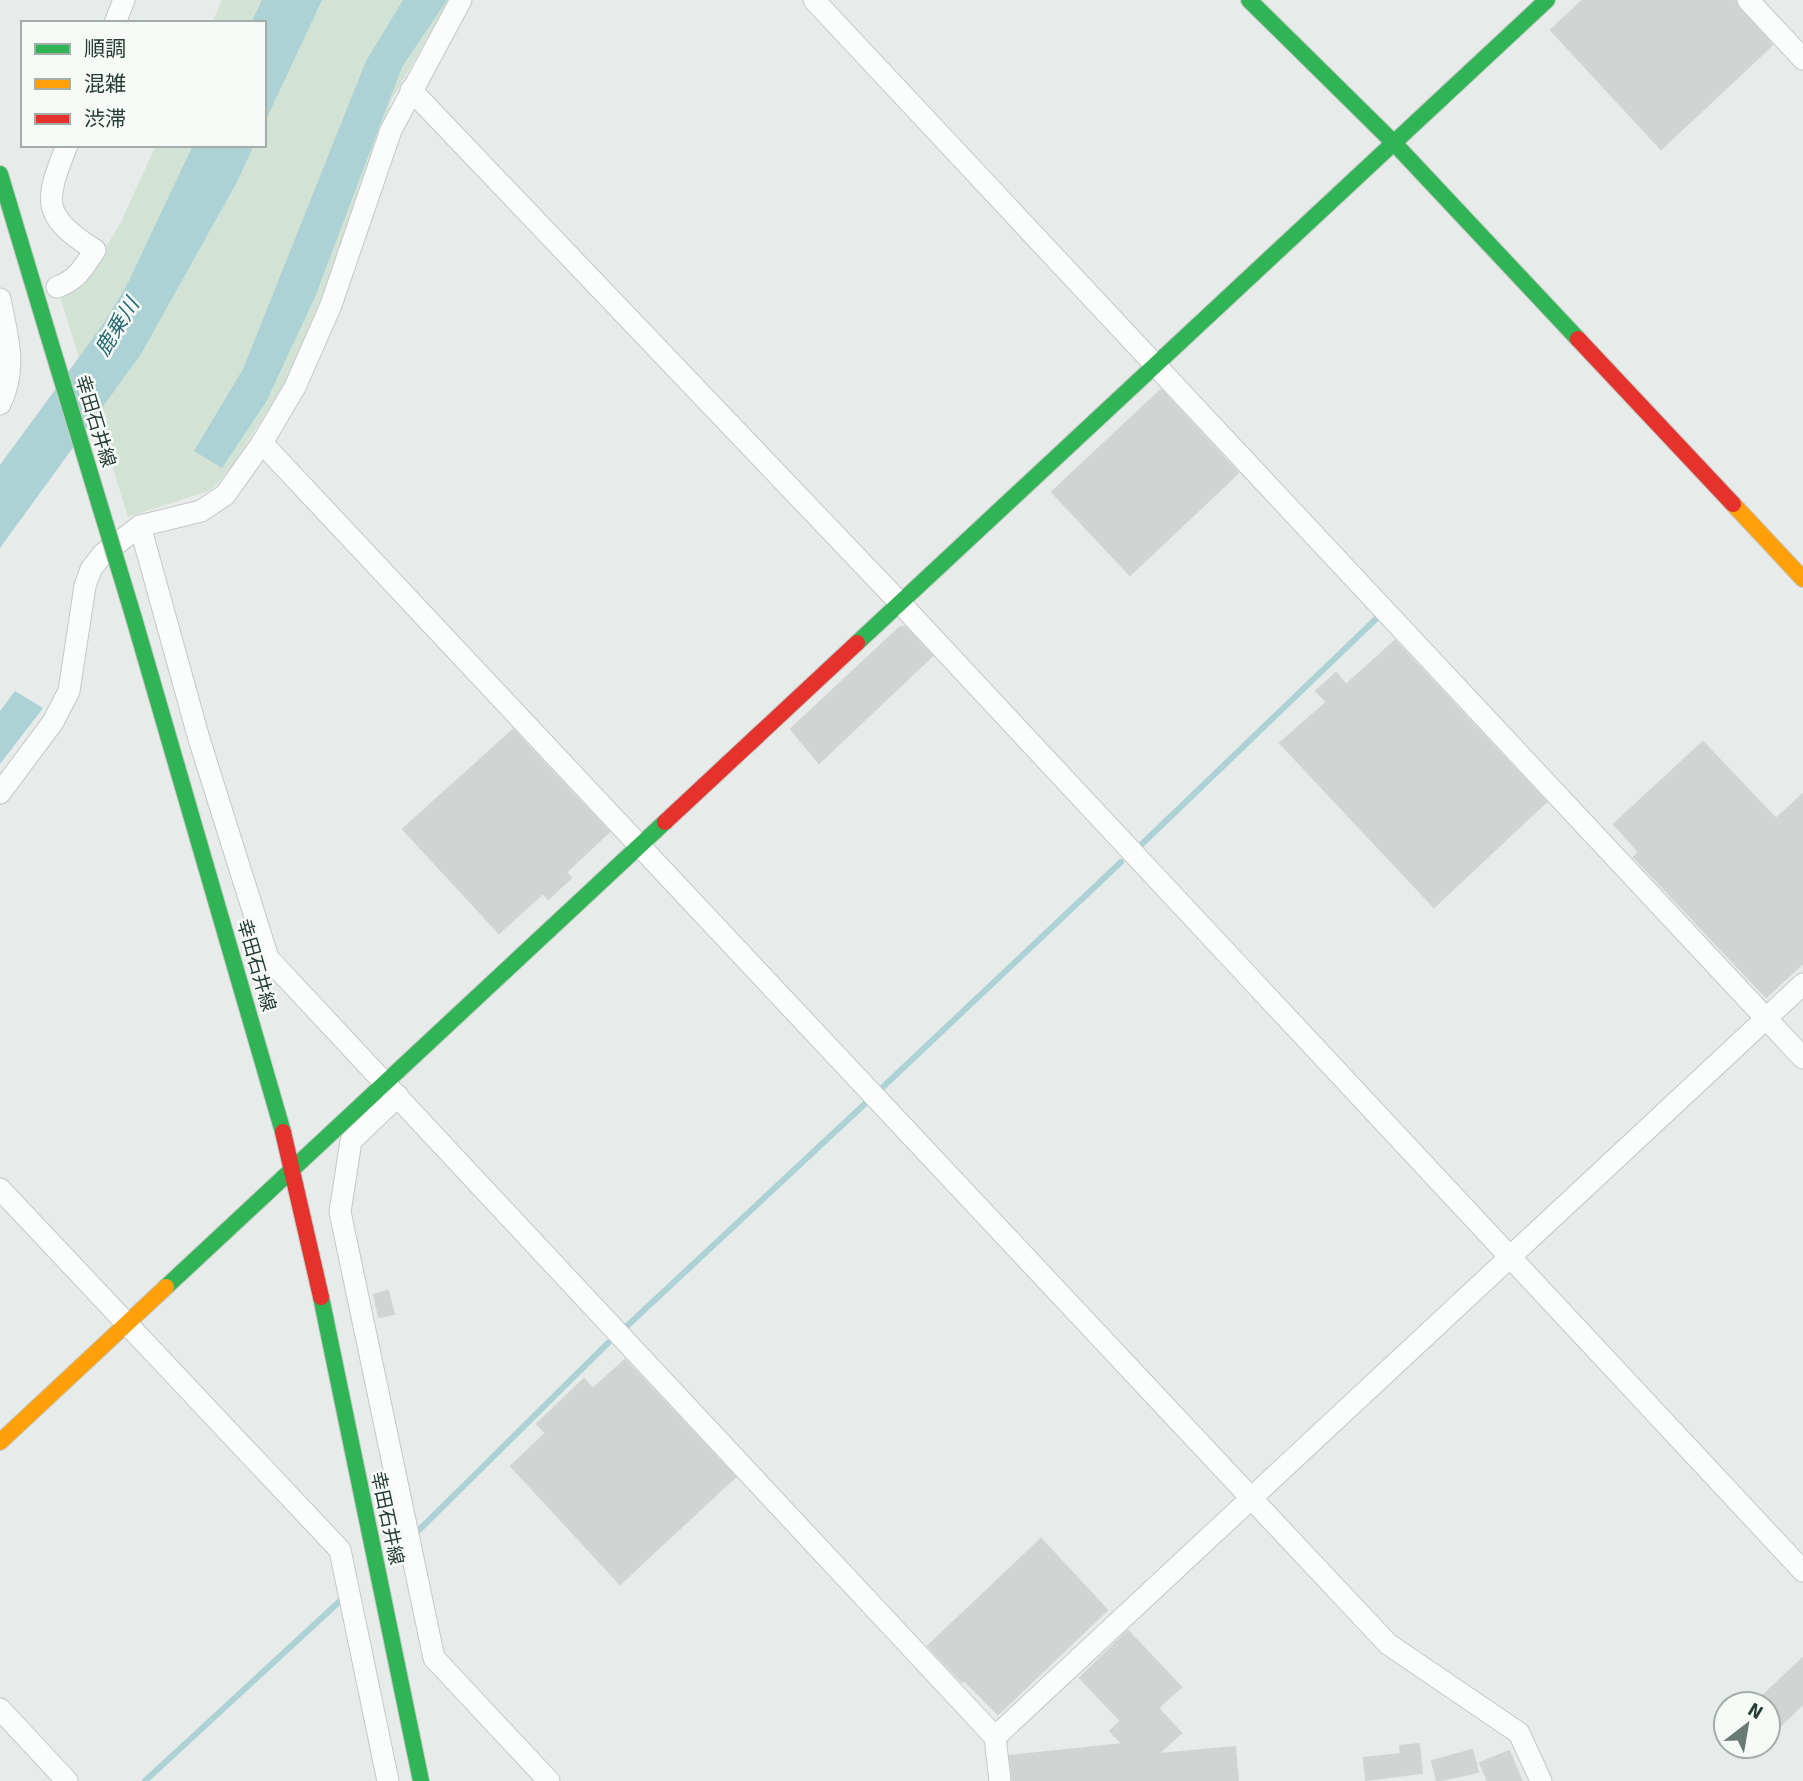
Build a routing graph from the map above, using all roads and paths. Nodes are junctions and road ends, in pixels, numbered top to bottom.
1 (124, 0) edge
2 (461, 0) edge
3 (814, 0) edge
4 (1249, 0) edge
5 (1547, 0) edge
6 (1748, 0) edge
7 (116, 21) edge
8 (1803, 59) edge
9 (411, 90) junction
10 (1395, 144) junction
11 (66, 147) edge
12 (0, 174) edge
13 (57, 287) dead end
14 (5, 297) edge
15 (1156, 362) junction
16 (0, 404) edge
17 (262, 443) junction
18 (140, 526) junction
19 (1803, 579) edge
20 (901, 604) junction
21 (0, 793) edge
22 (642, 846) junction
23 (1803, 984) edge
24 (1766, 1018) junction
25 (1803, 1058) edge
26 (392, 1090) junction
27 (294, 1169) junction
28 (0, 1189) edge
29 (1510, 1256) junction
30 (126, 1326) junction
31 (0, 1442) edge
32 (1253, 1497) junction
33 (1803, 1571) edge
34 (0, 1709) edge
35 (995, 1737) junction
36 (67, 1781) edge
37 (388, 1781) edge
38 (421, 1781) edge
39 (549, 1781) edge
40 (1000, 1781) edge
41 (1541, 1781) edge

1 - 7 street
2 - 9 street
3 - 15 street
4 - 10 street
5 - 10 street
6 - 8 street
9 - 17 street
9 - 20 street
10 - 15 street
10 - 19 street
11 - 13 street
12 - 27 street, 幸田石井線, bridge
14 - 16 street
15 - 20 street
15 - 24 street
17 - 18 street
17 - 22 street
18 - 21 street
18 - 26 street
20 - 22 street
20 - 29 street
22 - 26 street
22 - 32 street
23 - 24 street
24 - 25 street
24 - 29 street
26 - 27 street
26 - 35 street
26 - 39 street
27 - 30 street
27 - 38 street, 幸田石井線
28 - 30 street
29 - 32 street
29 - 33 street
30 - 31 street
30 - 37 street
32 - 35 street
32 - 41 street
34 - 36 street
35 - 40 street

